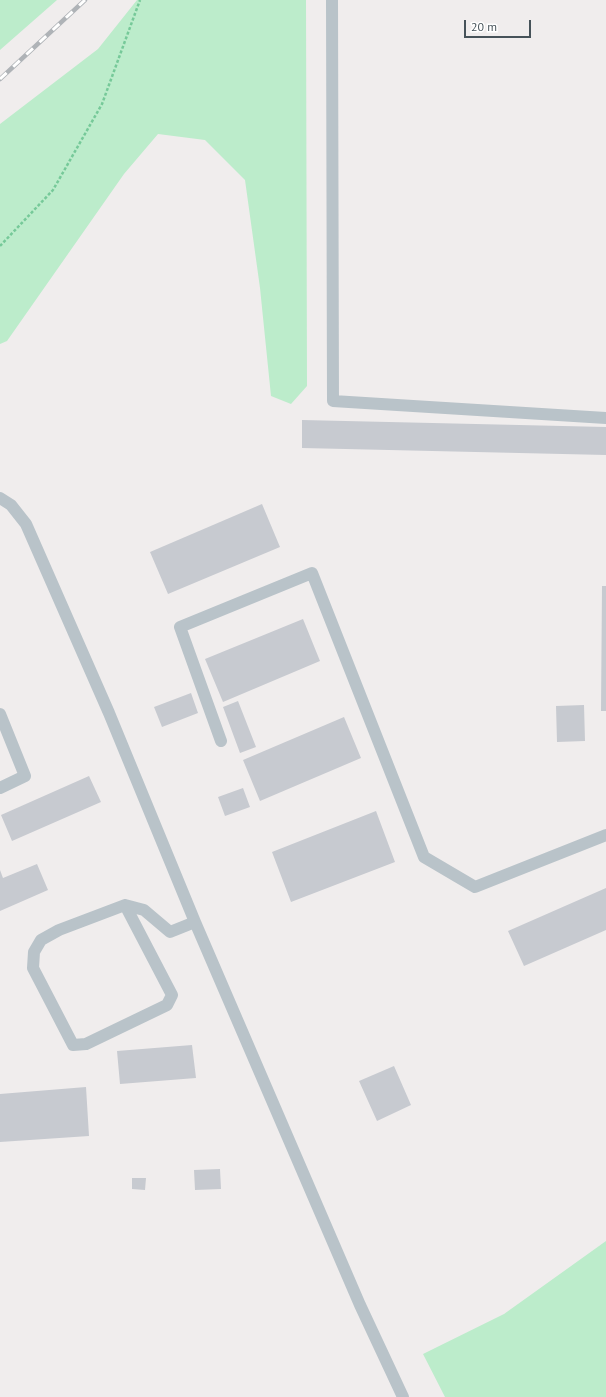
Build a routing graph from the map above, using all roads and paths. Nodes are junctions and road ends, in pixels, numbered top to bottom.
1 (140, 0) edge
2 (332, 0) edge
3 (0, 246) edge
4 (606, 418) edge
5 (0, 498) edge
6 (0, 714) edge
7 (221, 741) dead end
8 (0, 788) edge
9 (606, 835) edge
10 (125, 904) junction
11 (195, 922) junction
12 (403, 1397) edge

1 - 3 path
2 - 4 lane
5 - 11 lane
6 - 8 lane
7 - 9 lane
10 - 10 lane
10 - 11 lane
11 - 12 lane

